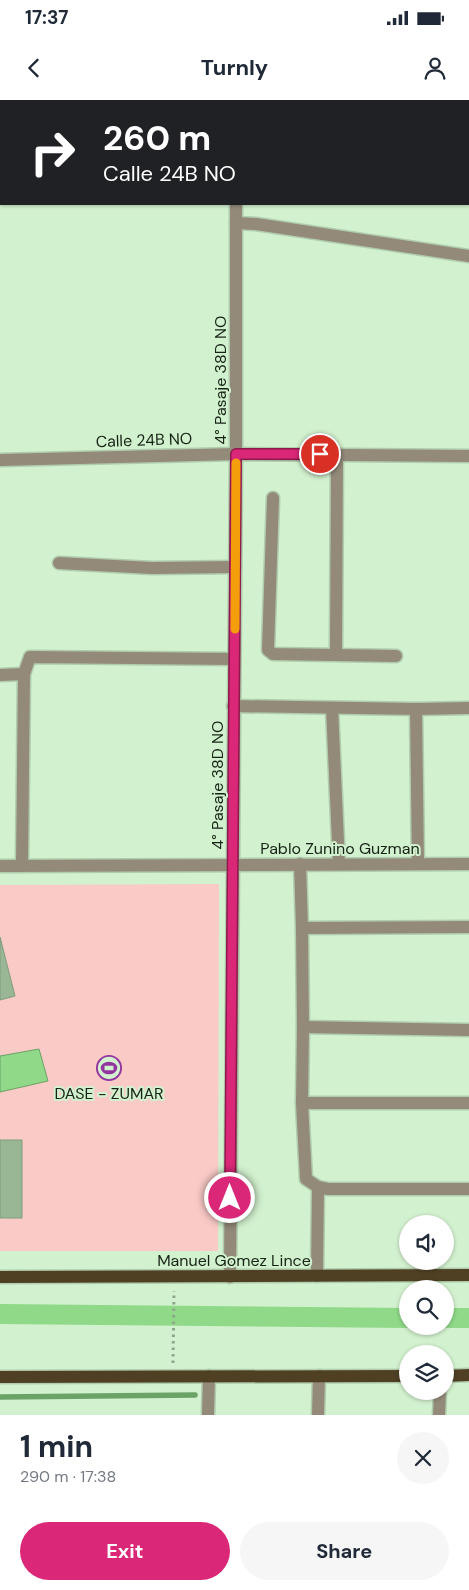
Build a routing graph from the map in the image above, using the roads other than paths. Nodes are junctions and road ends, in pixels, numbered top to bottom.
1 (236, 205) edge
2 (236, 223) junction
3 (469, 256) edge
4 (236, 454) junction
5 (337, 454) junction
6 (469, 456) edge
7 (0, 460) edge
8 (273, 498) dead end
9 (59, 564) dead end
10 (235, 567) junction
11 (336, 654) junction
12 (396, 656) dead end
13 (234, 659) junction
14 (24, 674) junction
15 (0, 675) edge
16 (234, 706) junction
17 (332, 708) junction
18 (469, 708) edge
19 (416, 709) junction
20 (233, 864) junction
21 (300, 864) junction
22 (339, 864) junction
23 (418, 864) junction
24 (469, 864) edge
25 (0, 866) edge
26 (22, 866) junction
27 (469, 927) edge
28 (302, 928) junction
29 (304, 1027) junction
30 (469, 1030) edge
31 (302, 1103) junction
32 (469, 1103) edge
33 (318, 1188) junction
34 (469, 1190) edge
35 (317, 1276) junction
36 (469, 1276) edge
37 (0, 1277) edge
38 (230, 1277) junction
39 (209, 1376) junction
40 (319, 1376) junction
41 (399, 1376) edge
42 (454, 1376) edge
43 (469, 1376) edge
44 (0, 1377) edge
45 (440, 1400) edge
46 (208, 1415) edge
47 (318, 1415) edge
48 (439, 1415) edge

1 - 2 street, 4° Pasaje 38D NO
2 - 3 street
2 - 4 street, 4° Pasaje 38D NO
4 - 5 street, Calle 24B NO
4 - 7 street, Calle 24B NO
4 - 10 street, 4° Pasaje 38D NO
5 - 6 street, Calle 24B NO
5 - 11 street
8 - 11 street
9 - 10 street
10 - 13 street, 4° Pasaje 38D NO
11 - 12 street
13 - 14 street
13 - 16 street, 4° Pasaje 38D NO
14 - 15 street
14 - 26 street
16 - 17 street
16 - 20 street, 4° Pasaje 38D NO
17 - 19 street
17 - 22 street
18 - 19 street
19 - 23 street
20 - 21 street, Pablo Zunino Guzman
20 - 26 street, Pablo Zunino Guzman
20 - 38 street, 4° Pasaje 38D NO
21 - 22 street, Pablo Zunino Guzman
21 - 28 street
22 - 23 street, Pablo Zunino Guzman
23 - 24 street, Pablo Zunino Guzman
25 - 26 street, Pablo Zunino Guzman
27 - 28 street
28 - 29 street
29 - 30 street
29 - 31 street
31 - 32 street
31 - 33 street
33 - 34 street
33 - 35 street
35 - 36 main road, Manuel Gomez Lince
35 - 38 main road, Manuel Gomez Lince
37 - 38 main road, Manuel Gomez Lince
39 - 40 main road
39 - 44 main road
39 - 46 street
40 - 41 main road
40 - 47 street
42 - 43 main road
45 - 48 street

